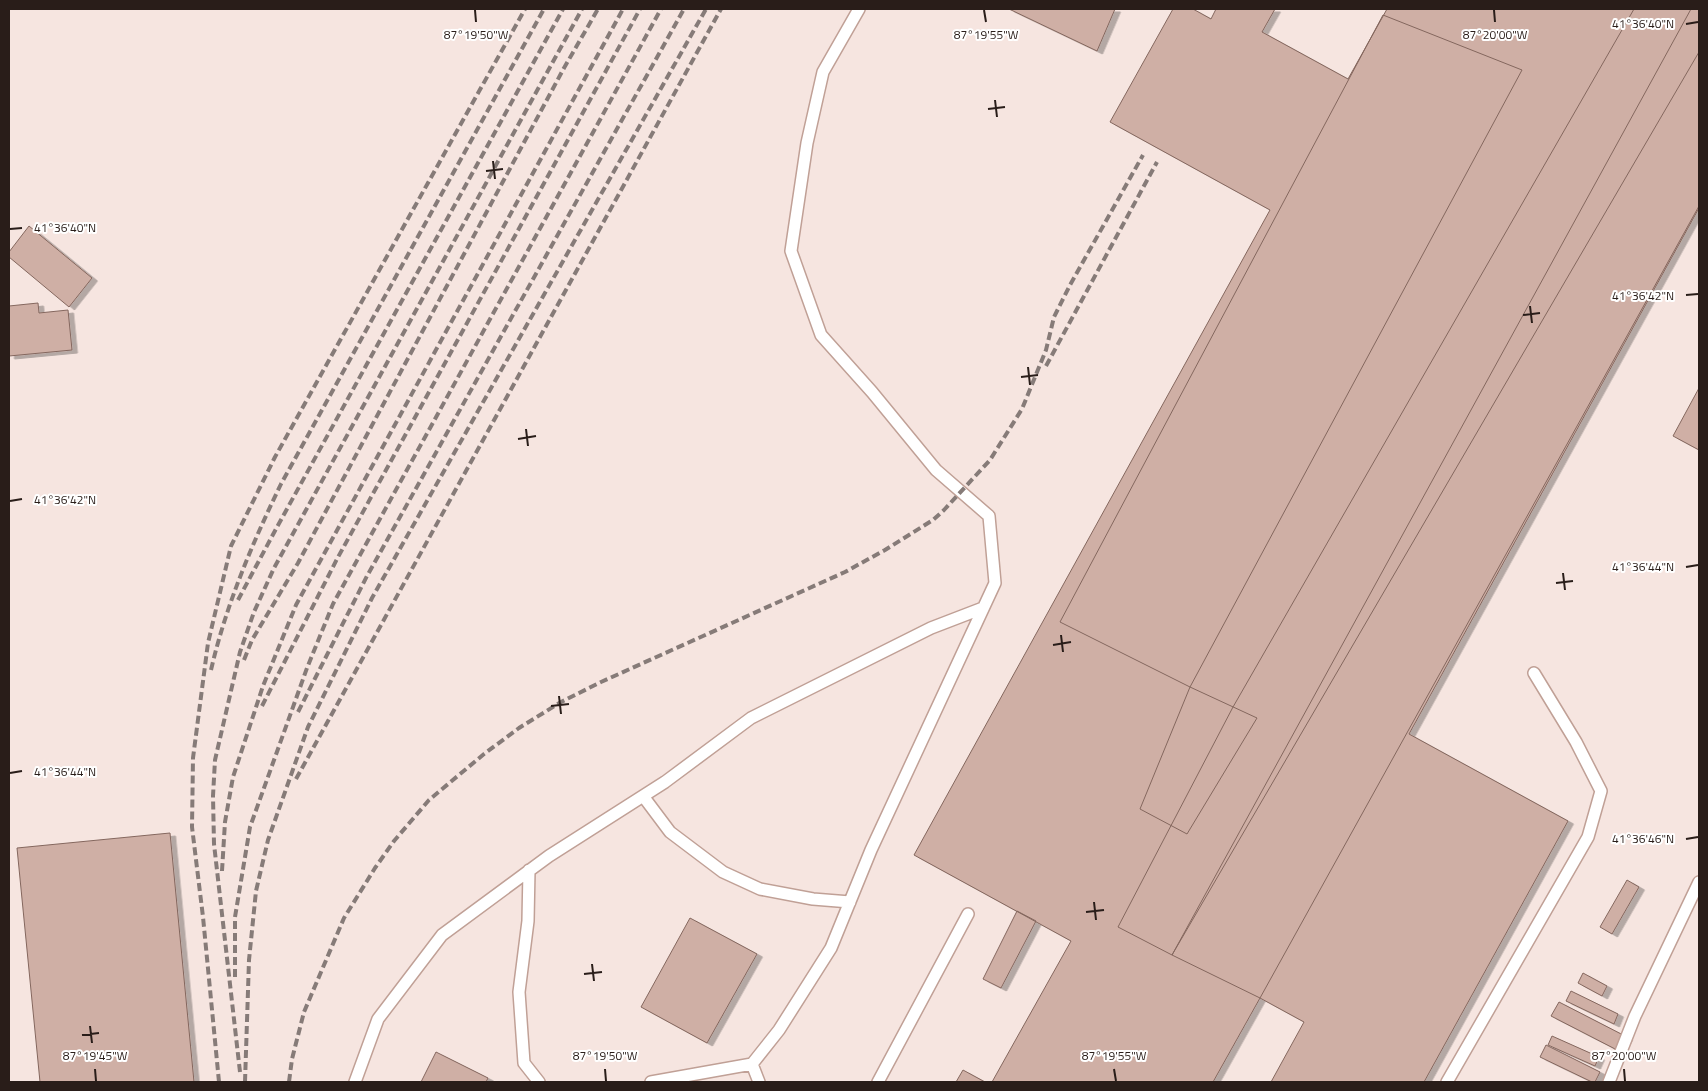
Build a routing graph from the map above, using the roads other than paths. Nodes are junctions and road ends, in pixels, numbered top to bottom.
1 (859, 9) edge
2 (983, 608) junction
3 (1534, 673) dead end
4 (643, 796) junction
5 (529, 870) junction
6 (1699, 882) edge
7 (850, 902) junction
8 (968, 914) dead end
9 (752, 1064) junction
10 (355, 1082) edge
11 (539, 1082) edge
12 (650, 1082) edge
13 (759, 1082) edge
14 (878, 1082) edge
15 (1447, 1082) edge
16 (1609, 1082) edge

1 - 2 lane
2 - 4 lane
2 - 7 lane
3 - 15 lane
4 - 5 lane
4 - 7 lane
5 - 10 lane
5 - 11 lane
6 - 16 lane
7 - 9 lane
8 - 14 lane
9 - 12 lane
9 - 13 lane

